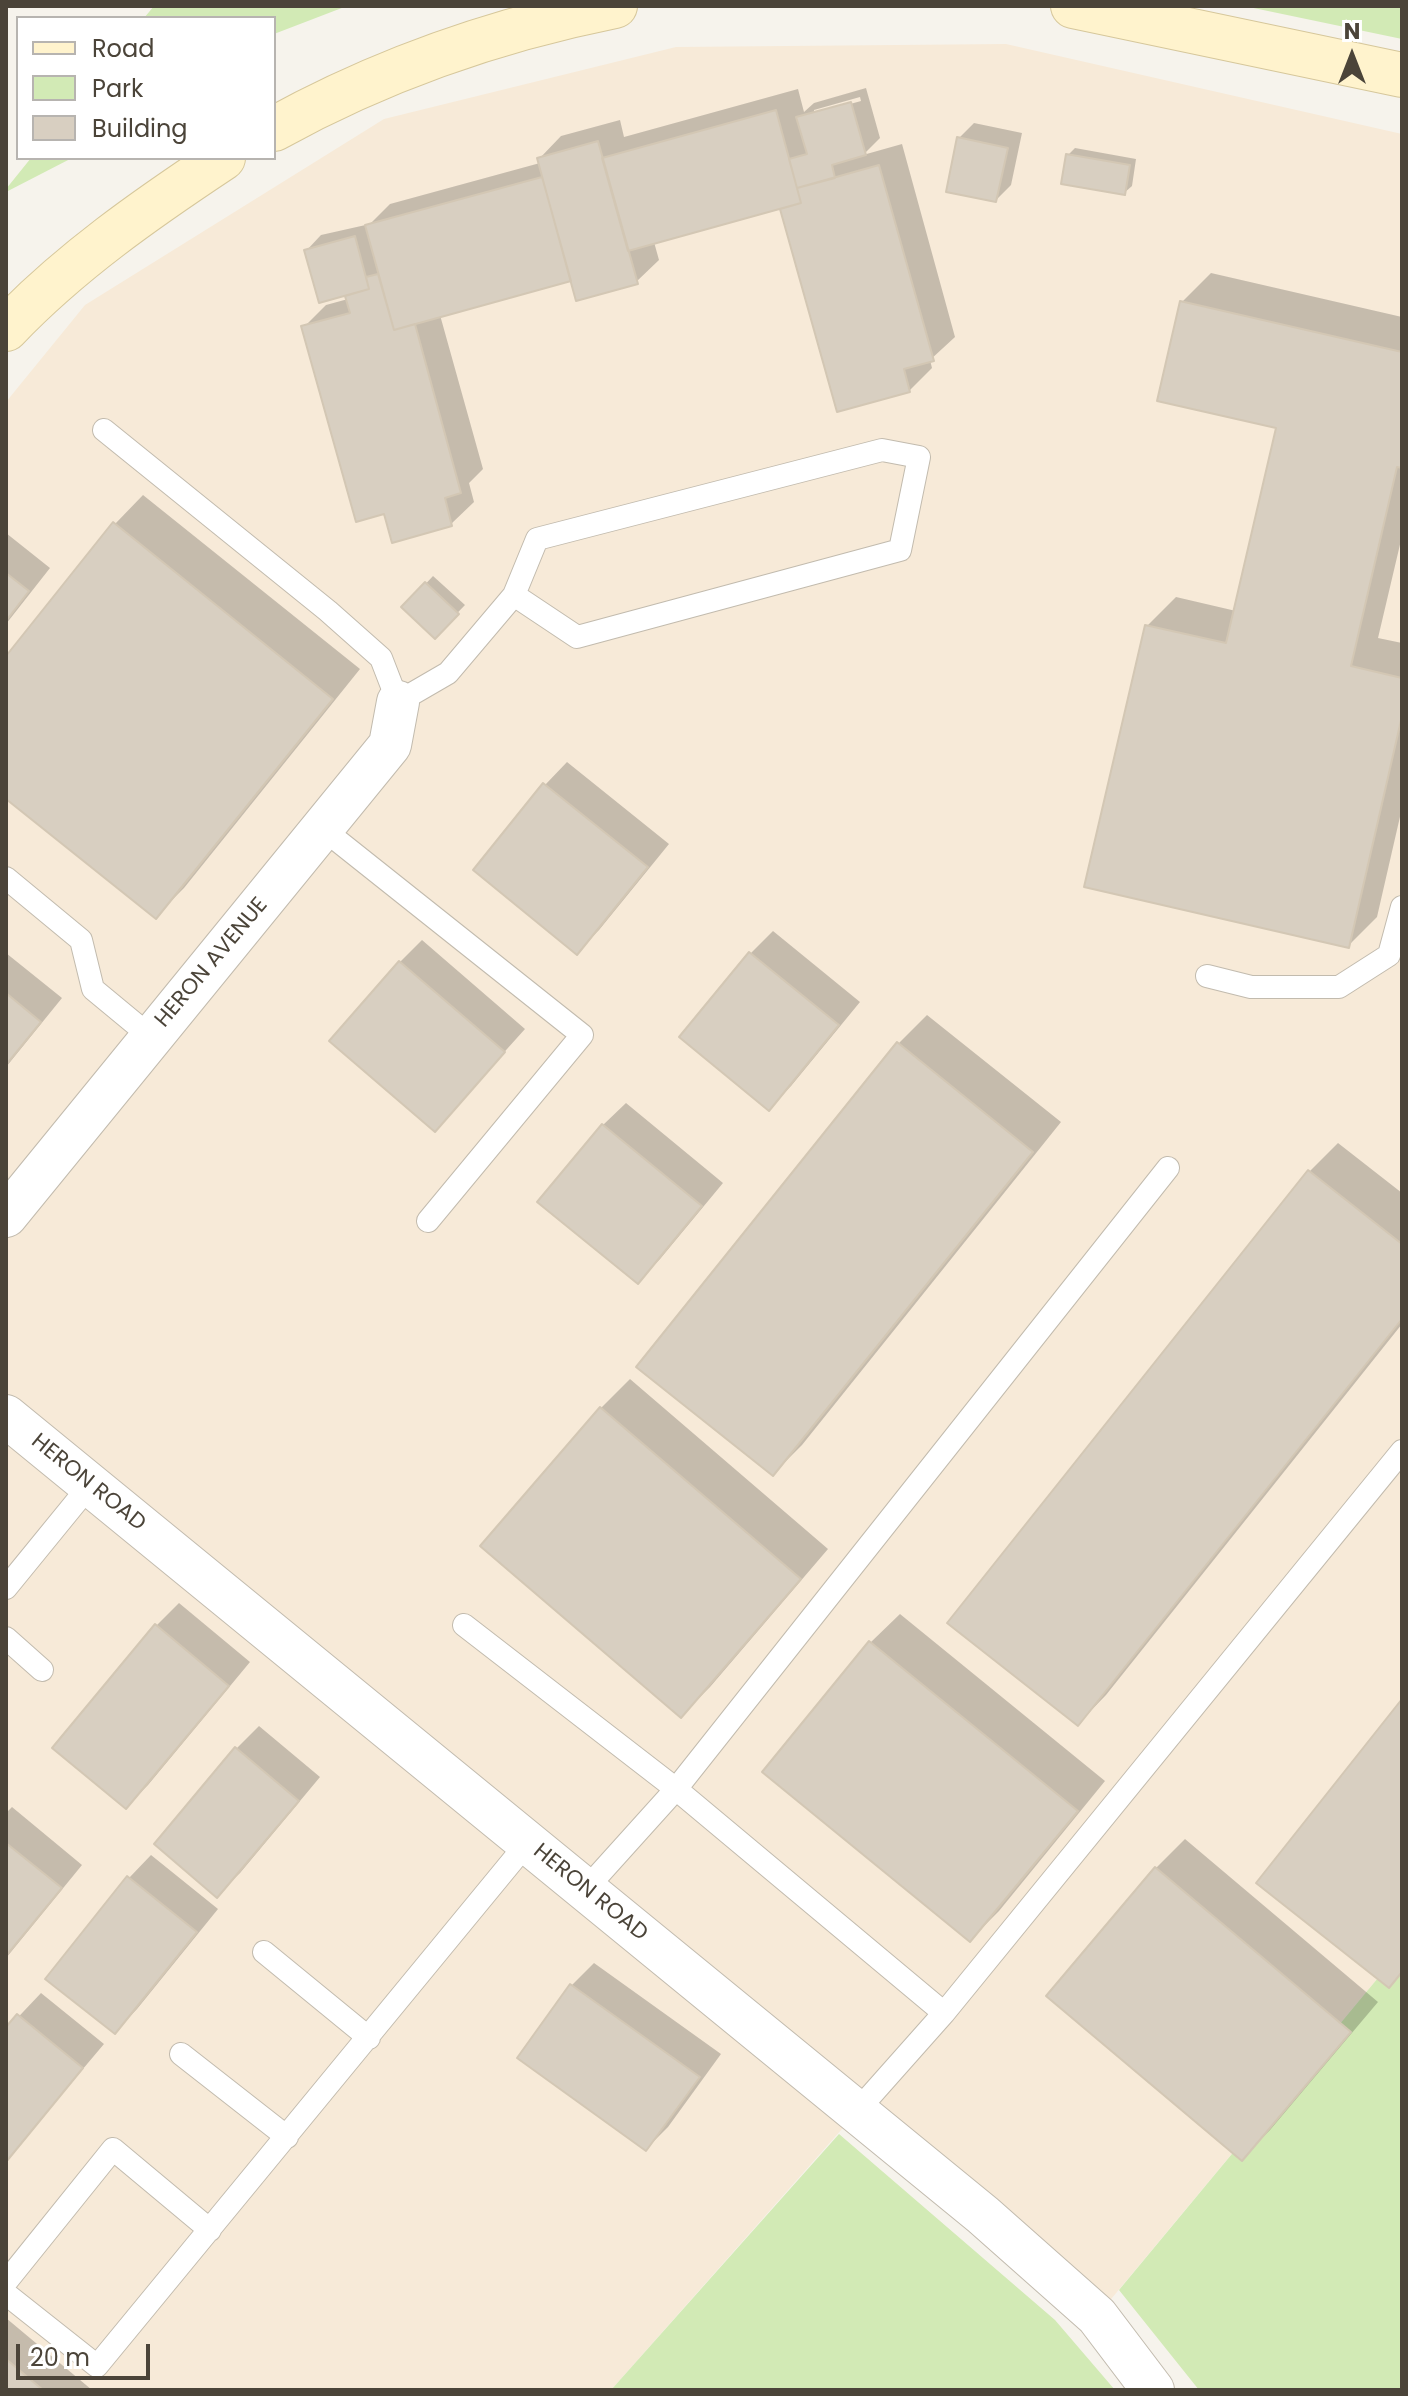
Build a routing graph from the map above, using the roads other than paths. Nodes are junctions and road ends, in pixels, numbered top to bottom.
1 (615, 6) edge
2 (1073, 6) edge
3 (1402, 75) edge
4 (276, 128) edge
5 (220, 160) edge
6 (6, 329) edge
7 (104, 430) dead end
8 (514, 595) junction
9 (398, 702) junction
10 (323, 829) junction
11 (6, 878) edge
12 (1402, 907) edge
13 (1207, 976) dead end
14 (151, 1037) junction
15 (1168, 1168) dead end
16 (6, 1216) edge
17 (428, 1221) dead end
18 (6, 1416) edge
19 (1402, 1451) edge
20 (90, 1485) junction
21 (6, 1588) edge
22 (464, 1625) dead end
23 (6, 1638) edge
24 (42, 1670) dead end
25 (676, 1789) junction
26 (528, 1842) junction
27 (585, 1890) junction
28 (264, 1952) dead end
29 (944, 2013) junction
30 (369, 2038) junction
31 (181, 2054) dead end
32 (857, 2111) junction
33 (287, 2137) junction
34 (210, 2230) junction
35 (6, 2282) edge
36 (6, 2294) edge
37 (1153, 2390) edge

1 - 4 street
2 - 3 street
5 - 6 street
7 - 9 lane
8 - 8 lane
8 - 9 lane
9 - 10 street, HERON AVENUE
10 - 14 street, HERON AVENUE
10 - 17 lane
11 - 14 lane
12 - 13 lane
14 - 16 street, HERON AVENUE
15 - 25 lane
18 - 20 street, HERON ROAD
19 - 29 lane
20 - 21 lane
20 - 26 street, HERON ROAD
22 - 25 lane
23 - 24 lane
25 - 27 lane
25 - 29 lane
26 - 27 street, HERON ROAD
26 - 30 lane
27 - 32 street, HERON ROAD
28 - 30 lane
29 - 32 lane
30 - 33 lane
31 - 33 lane
32 - 37 street, HERON ROAD
33 - 34 lane
34 - 35 lane
34 - 36 lane

